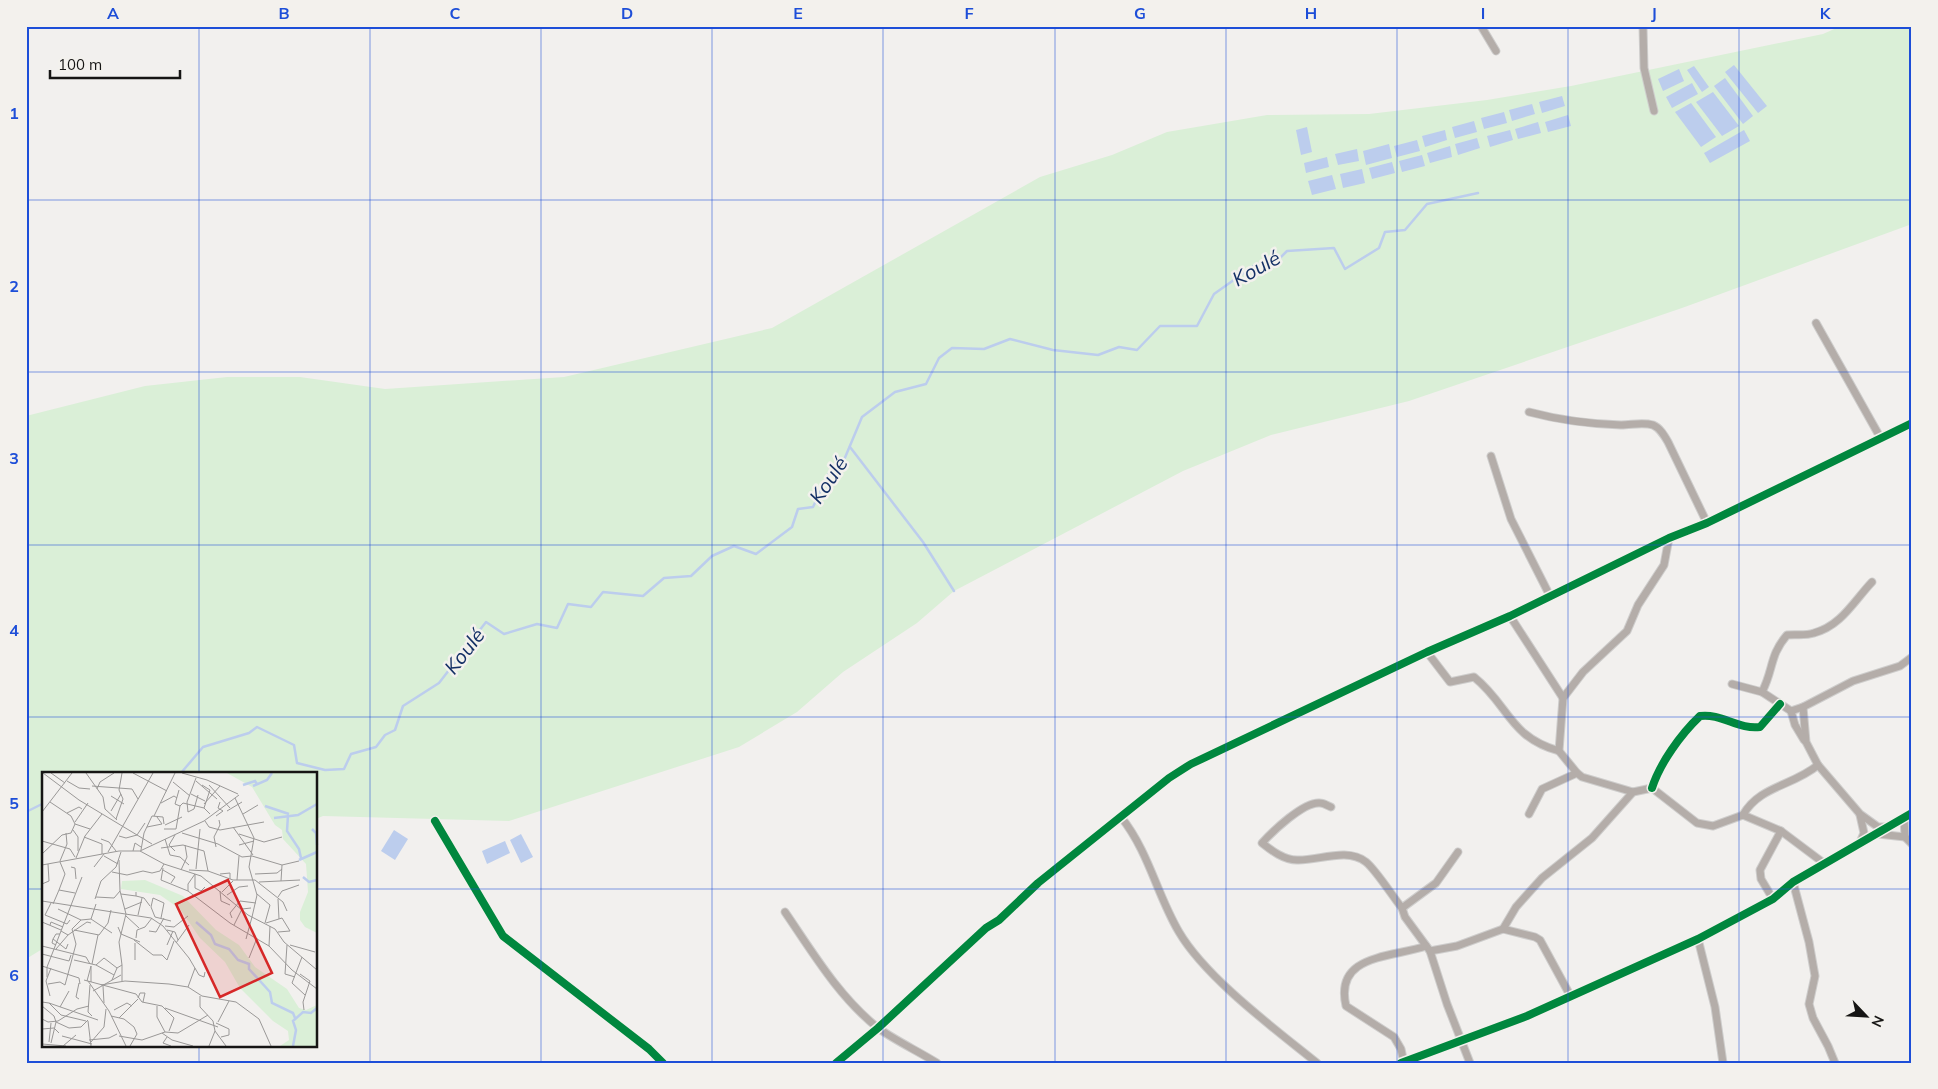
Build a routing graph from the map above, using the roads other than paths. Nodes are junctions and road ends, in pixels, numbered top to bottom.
1 (1481, 26) edge
2 (1643, 26) edge
3 (1496, 51) dead end
4 (1654, 111) dead end
5 (1816, 323) dead end
6 (1529, 412) dead end
7 (1912, 423) edge
8 (1880, 437) junction
9 (1491, 456) dead end
10 (1707, 523) junction
11 (1669, 538) junction
12 (1872, 582) dead end
13 (1550, 596) junction
14 (1510, 616) junction
15 (1427, 652) junction
16 (1912, 658) edge
17 (1912, 665) edge
18 (1900, 666) junction
19 (1732, 684) dead end
20 (1762, 692) junction
21 (1563, 698) junction
22 (1780, 704) junction
23 (1803, 707) junction
24 (1790, 711) junction
25 (1806, 742) junction
26 (1559, 751) junction
27 (1818, 765) junction
28 (1577, 773) junction
29 (1652, 788) junction
30 (1633, 792) junction
31 (1331, 807) dead end
32 (1912, 813) edge
33 (1529, 814) dead end
34 (1860, 814) junction
35 (1743, 815) junction
36 (1121, 817) junction
37 (1904, 817) junction
38 (435, 821) dead end
39 (1888, 827) junction
40 (1781, 831) junction
41 (1877, 834) junction
42 (1905, 837) junction
43 (1912, 844) edge
44 (1858, 845) junction
45 (1458, 852) dead end
46 (1824, 864) junction
47 (1793, 882) junction
48 (1773, 899) junction
49 (1402, 908) junction
50 (785, 912) dead end
51 (1503, 929) junction
52 (1698, 939) junction
53 (1428, 949) junction
54 (1572, 997) junction
55 (878, 1028) junction
56 (1461, 1041) junction
57 (1403, 1062) edge
58 (663, 1063) edge
59 (836, 1063) edge
60 (937, 1063) edge
61 (1317, 1063) edge
62 (1470, 1063) edge
63 (1723, 1063) edge
64 (1834, 1063) edge

1 - 3 street
2 - 4 street
5 - 8 street
6 - 10 street
7 - 8 street
8 - 10 street
9 - 13 street
10 - 11 street
11 - 13 street
11 - 21 street
12 - 20 street
13 - 14 street
14 - 15 street
14 - 21 street
15 - 26 street
15 - 36 street
16 - 18 street
17 - 18 street
18 - 23 street
19 - 20 street
20 - 22 street
21 - 26 street
22 - 24 street
22 - 29 street
23 - 24 street
23 - 25 street
24 - 25 street
25 - 27 street
26 - 28 street
27 - 34 street
27 - 35 street
28 - 30 street
28 - 33 street
29 - 30 street
29 - 35 street
30 - 51 street
31 - 49 street
32 - 37 street
34 - 39 street
34 - 44 street
35 - 40 street
36 - 55 street
36 - 61 street
37 - 39 street
37 - 42 street
38 - 58 street
39 - 41 street
40 - 46 street
40 - 48 street
41 - 42 street
41 - 44 street
42 - 43 street
44 - 46 street
45 - 49 street
46 - 47 street
47 - 48 street
47 - 64 street
48 - 52 street
49 - 53 street
50 - 55 street
51 - 53 street
51 - 54 street
52 - 54 street
52 - 63 street
53 - 56 street
53 - 57 street
54 - 56 street
55 - 59 street
55 - 60 street
56 - 57 street
56 - 62 street

